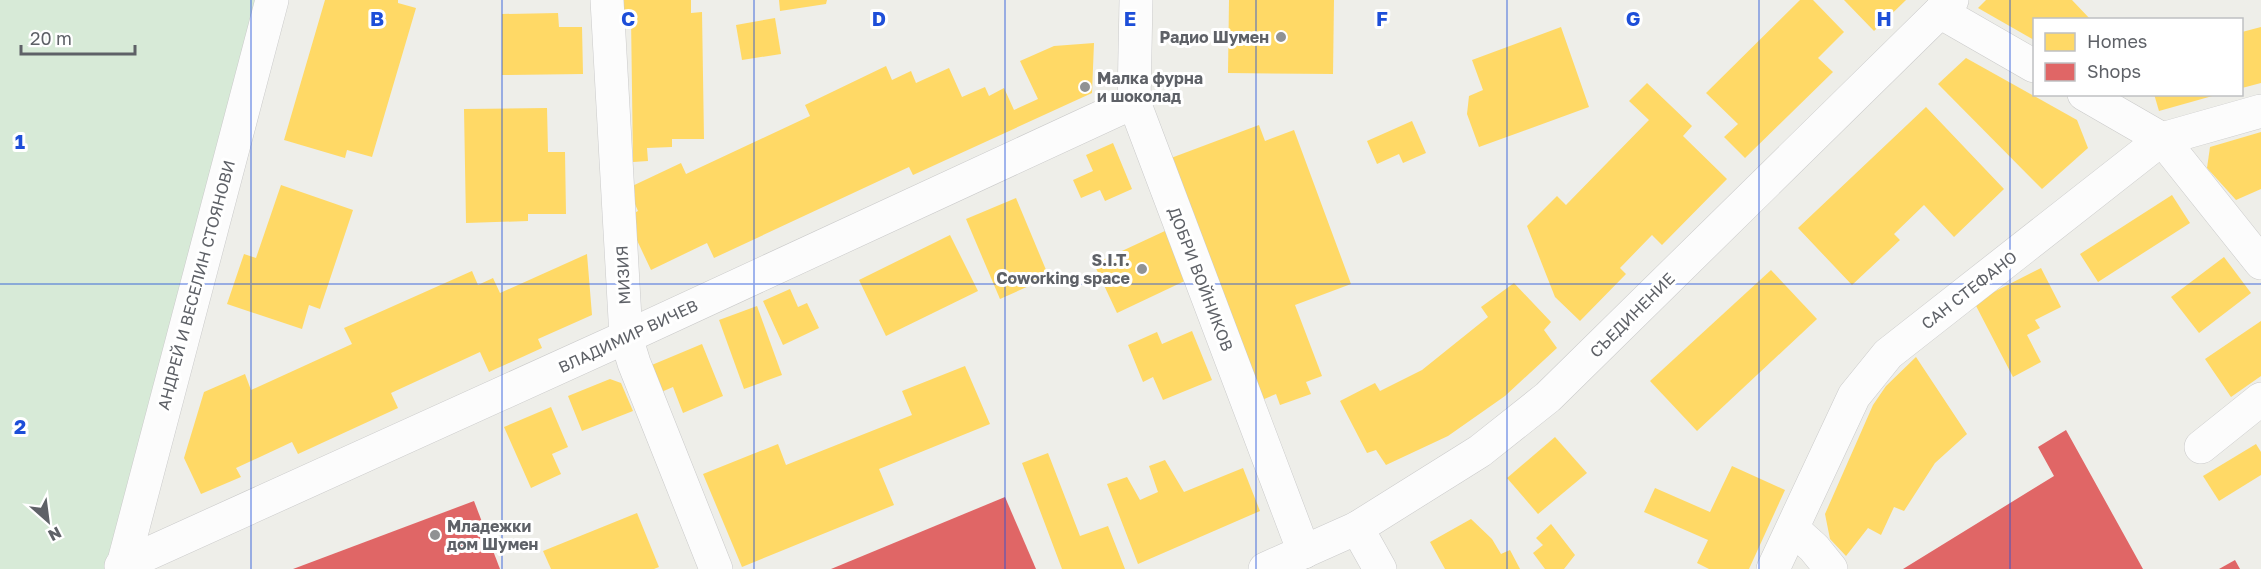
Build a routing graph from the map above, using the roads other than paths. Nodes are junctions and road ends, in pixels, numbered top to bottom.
1 (272, 0) edge
2 (607, 0) edge
3 (1136, 0) edge
4 (1946, 6) edge
5 (2033, 65) edge
6 (2087, 96) edge
7 (1134, 102) junction
8 (2261, 111) edge
9 (2162, 139) junction
10 (2261, 263) edge
11 (626, 337) junction
12 (2261, 399) edge
13 (2201, 447) dead end
14 (1357, 528) junction
15 (1793, 529) junction
16 (1304, 552) junction
17 (121, 568) edge
18 (716, 569) edge
19 (1265, 569) edge
20 (1380, 569) edge
21 (1773, 569) edge
22 (1831, 569) edge

1 - 17 street, АНДРЕЙ И ВЕСЕЛИН СТОЯНОВИ
2 - 11 street, МИЗИЯ
3 - 7 street, ДОБРИ ВОЙНИКОВ
4 - 5 street
4 - 14 street, СЪЕДИНЕНИЕ
6 - 9 street
7 - 11 street, ВЛАДИМИР ВИЧЕВ
7 - 16 street, ДОБРИ ВОЙНИКОВ
8 - 9 street, САН СТЕФАНО
9 - 10 street
9 - 15 street, САН СТЕФАНО
11 - 17 street, ВЛАДИМИР ВИЧЕВ
11 - 18 street, МИЗИЯ
12 - 13 street
14 - 16 street, СЪЕДИНЕНИЕ
14 - 20 street
15 - 21 street, САН СТЕФАНО
15 - 22 street
16 - 19 street, СЪЕДИНЕНИЕ

